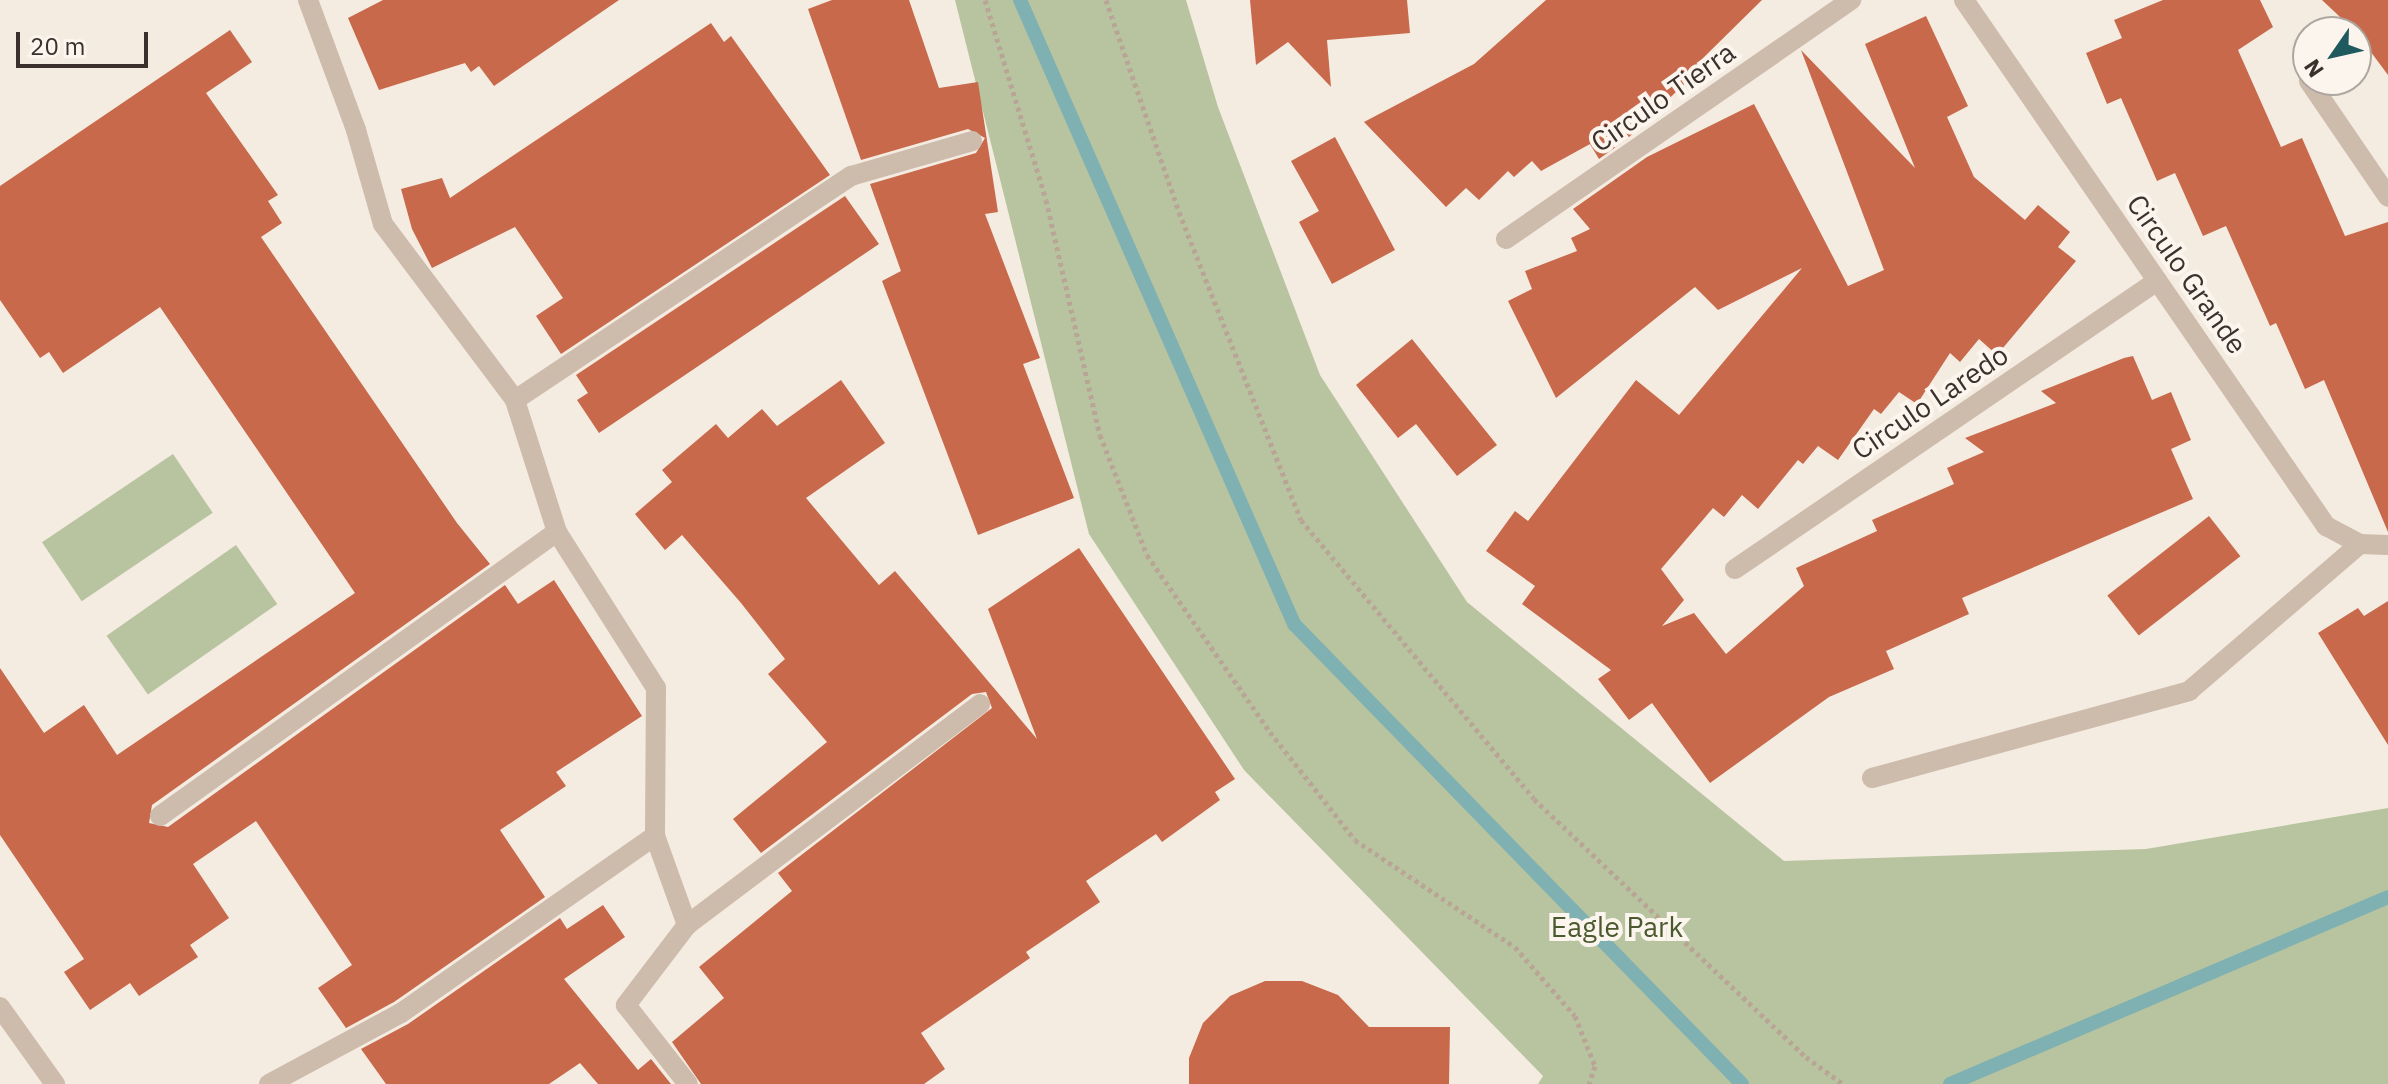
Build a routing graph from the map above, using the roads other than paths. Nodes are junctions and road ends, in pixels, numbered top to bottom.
1 (308, 0) edge
2 (1851, 0) edge
3 (1964, 0) edge
4 (2319, 96) edge
5 (972, 141) dead end
6 (2388, 197) edge
7 (1506, 239) dead end
8 (2157, 281) junction
9 (515, 400) junction
10 (557, 532) junction
11 (2360, 544) junction
12 (2388, 545) edge
13 (1735, 569) dead end
14 (980, 704) dead end
15 (1872, 778) dead end
16 (160, 816) dead end
17 (655, 836) junction
18 (687, 925) junction
19 (0, 1007) edge
20 (55, 1084) edge
21 (269, 1084) edge
22 (688, 1084) edge

1 - 9 street
2 - 7 street, Circulo Tierra
3 - 8 street, Circulo Grande
4 - 6 street
5 - 9 street
8 - 11 street, Circulo Grande
8 - 13 street, Circulo Laredo
9 - 10 street
10 - 16 street
10 - 17 street
11 - 12 street, Circulo Grande
11 - 15 street
14 - 18 street
17 - 18 street
17 - 21 street
18 - 22 street
19 - 20 street

